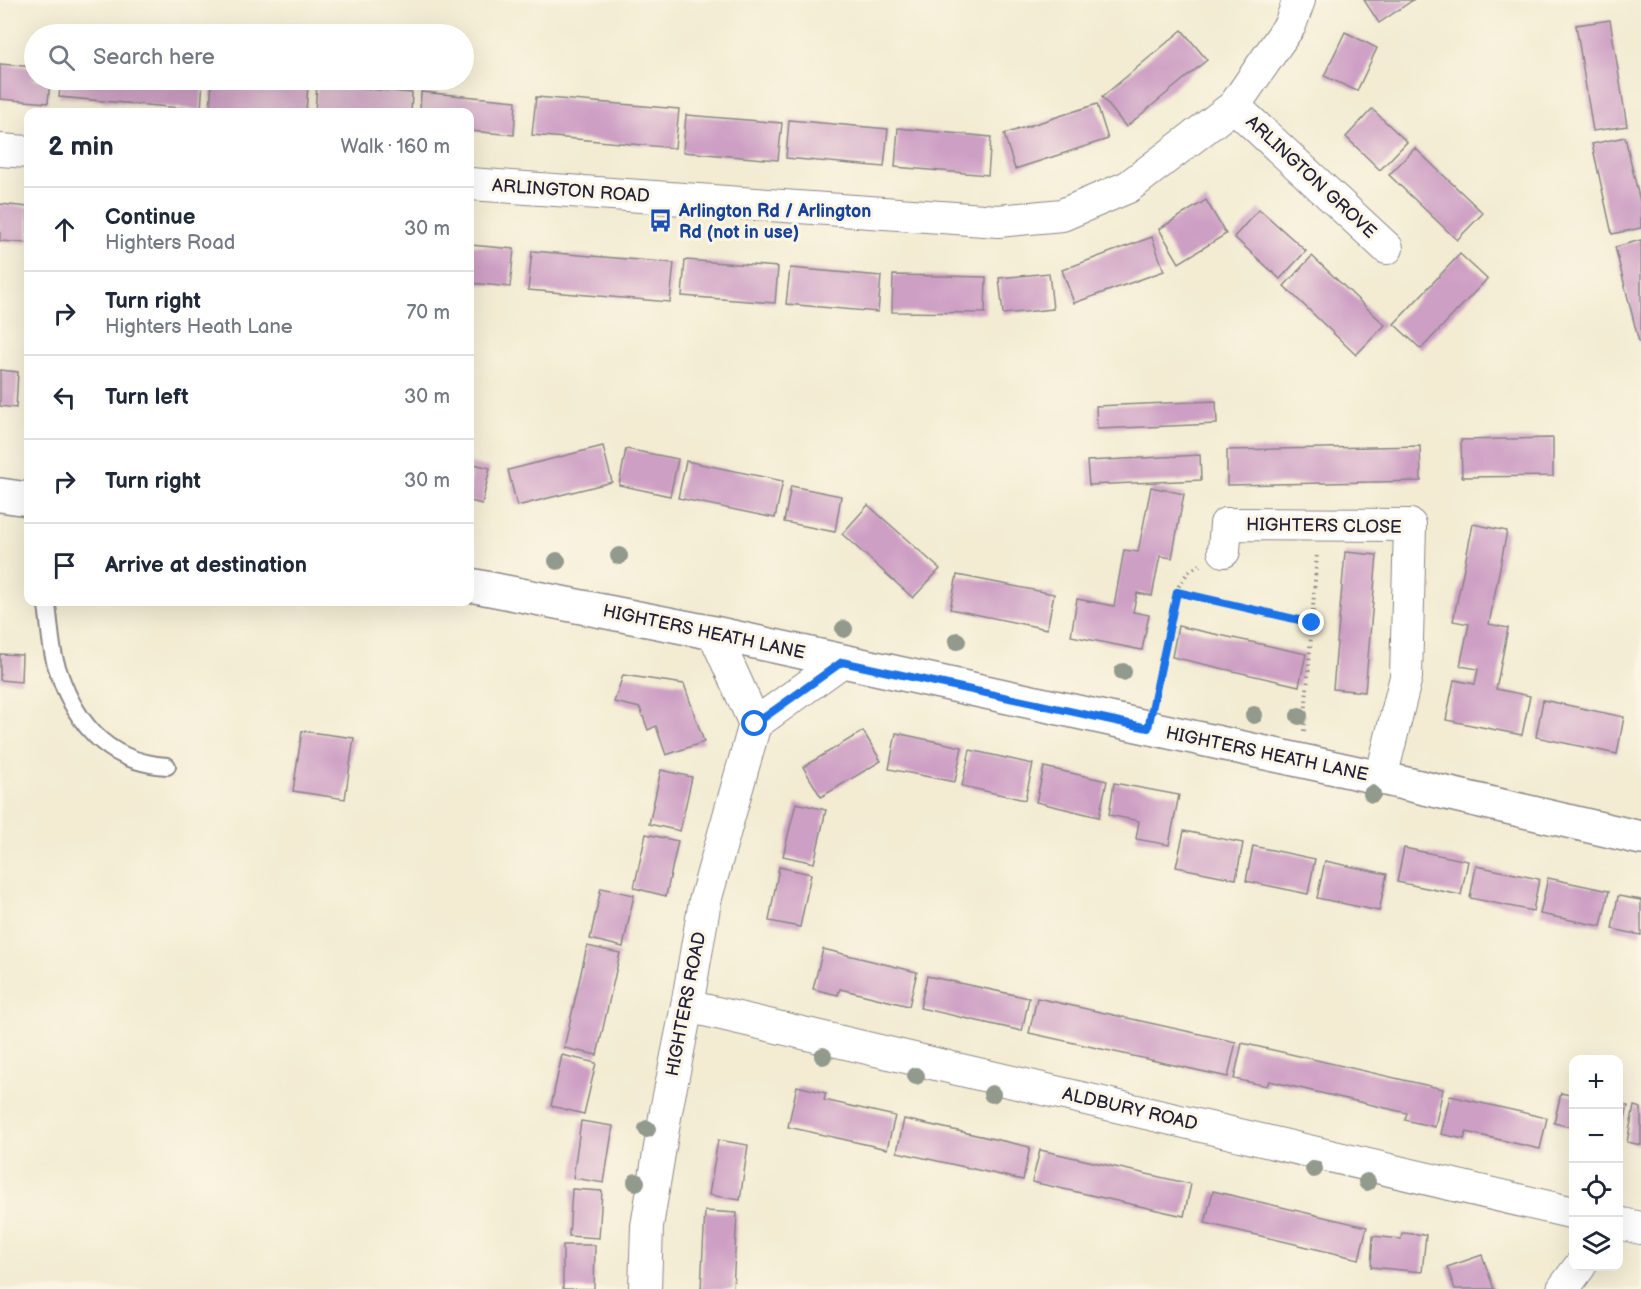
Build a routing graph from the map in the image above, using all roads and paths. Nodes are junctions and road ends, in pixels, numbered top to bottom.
1 (1299, 0) edge
2 (1234, 106) junction
3 (0, 150) edge
4 (24, 152) edge
5 (474, 184) edge
6 (1388, 248) dead end
7 (0, 495) edge
8 (24, 498) edge
9 (1318, 525) junction
10 (1224, 551) joint
11 (474, 586) edge
12 (1177, 592) junction
13 (47, 606) edge
14 (1312, 623) junction
15 (714, 633) junction
16 (842, 662) junction
17 (755, 724) junction
18 (1148, 728) junction
19 (1302, 761) junction
20 (167, 766) dead end
21 (1381, 778) junction
22 (1641, 838) edge
23 (687, 1006) junction
24 (1569, 1211) edge
25 (1623, 1224) edge
26 (1641, 1228) edge
27 (1576, 1271) edge
28 (645, 1289) edge
29 (1563, 1289) edge

1 - 2 street, ARLINGTON ROAD
2 - 5 street, ARLINGTON ROAD
2 - 6 street, ARLINGTON GROVE
3 - 4 street
7 - 8 street
9 - 10 street, HIGHTERS CLOSE
9 - 14 path
9 - 21 street, HIGHTERS CLOSE
10 - 12 path
11 - 15 street, HIGHTERS HEATH LANE
12 - 14 path
12 - 18 path
13 - 20 lane
14 - 19 path
15 - 16 street, HIGHTERS HEATH LANE
15 - 17 street
16 - 17 street
16 - 18 street, HIGHTERS HEATH LANE
17 - 23 street, HIGHTERS ROAD
18 - 19 street, HIGHTERS HEATH LANE
19 - 21 street, HIGHTERS HEATH LANE
21 - 22 street, HIGHTERS HEATH LANE
23 - 24 street, ALDBURY ROAD
23 - 28 street, HIGHTERS ROAD
25 - 26 street
27 - 29 street

